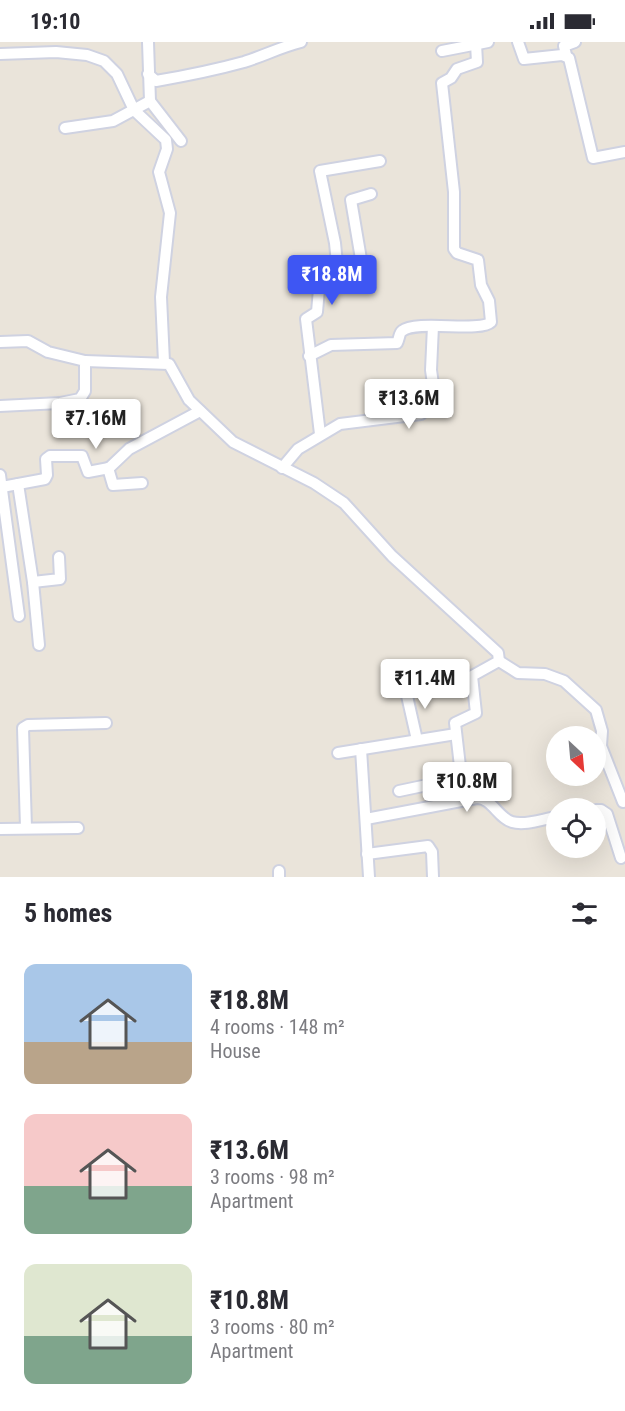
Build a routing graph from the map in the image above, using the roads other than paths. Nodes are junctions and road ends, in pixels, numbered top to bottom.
1 (148, 42) edge
2 (301, 42) edge
3 (518, 42) edge
4 (575, 42) edge
5 (482, 43) edge
6 (442, 51) dead end
7 (0, 54) edge
8 (566, 55) junction
9 (148, 74) junction
10 (150, 101) junction
11 (134, 110) junction
12 (65, 128) dead end
13 (181, 141) dead end
14 (625, 152) edge
15 (380, 161) dead end
16 (371, 194) dead end
17 (339, 284) junction
18 (433, 326) junction
19 (0, 342) edge
20 (309, 356) junction
21 (85, 361) junction
22 (164, 362) junction
23 (0, 406) edge
24 (200, 411) junction
25 (320, 434) junction
26 (108, 468) junction
27 (282, 468) junction
28 (1, 481) edge
29 (142, 483) dead end
30 (18, 484) junction
31 (2, 515) edge
32 (59, 557) dead end
33 (33, 582) junction
34 (19, 616) dead end
35 (39, 645) dead end
36 (499, 661) junction
37 (405, 687) dead end
38 (106, 723) dead end
39 (456, 734) junction
40 (417, 740) junction
41 (361, 749) junction
42 (338, 753) dead end
43 (399, 791) dead end
44 (624, 802) edge
45 (607, 814) joint
46 (546, 818) edge
47 (366, 819) junction
48 (26, 828) junction
49 (78, 828) dead end
50 (0, 829) edge
51 (367, 854) junction
52 (621, 858) dead end
53 (369, 877) edge
54 (433, 877) edge

1 - 9 street
2 - 9 street
3 - 8 street
4 - 8 street
5 - 6 street
5 - 18 street
7 - 11 street
8 - 14 street
9 - 10 street
10 - 11 street
10 - 13 street
11 - 12 street
11 - 22 street
15 - 17 street
16 - 17 street
17 - 20 street
18 - 20 street
18 - 25 street
19 - 21 street
20 - 25 street
21 - 22 street
21 - 23 street
22 - 24 street
24 - 26 street
24 - 27 street
25 - 27 street
26 - 29 street
26 - 30 street
27 - 36 street
28 - 30 street
28 - 31 street
30 - 33 street
31 - 34 street
32 - 33 street
33 - 35 street
36 - 39 street
36 - 44 street
37 - 40 street
38 - 48 street
39 - 40 street
39 - 43 street
40 - 41 street
41 - 42 street
41 - 47 street
44 - 45 street
45 - 52 street
46 - 47 street
47 - 51 street
48 - 49 street
48 - 50 street
51 - 53 street
51 - 54 street

